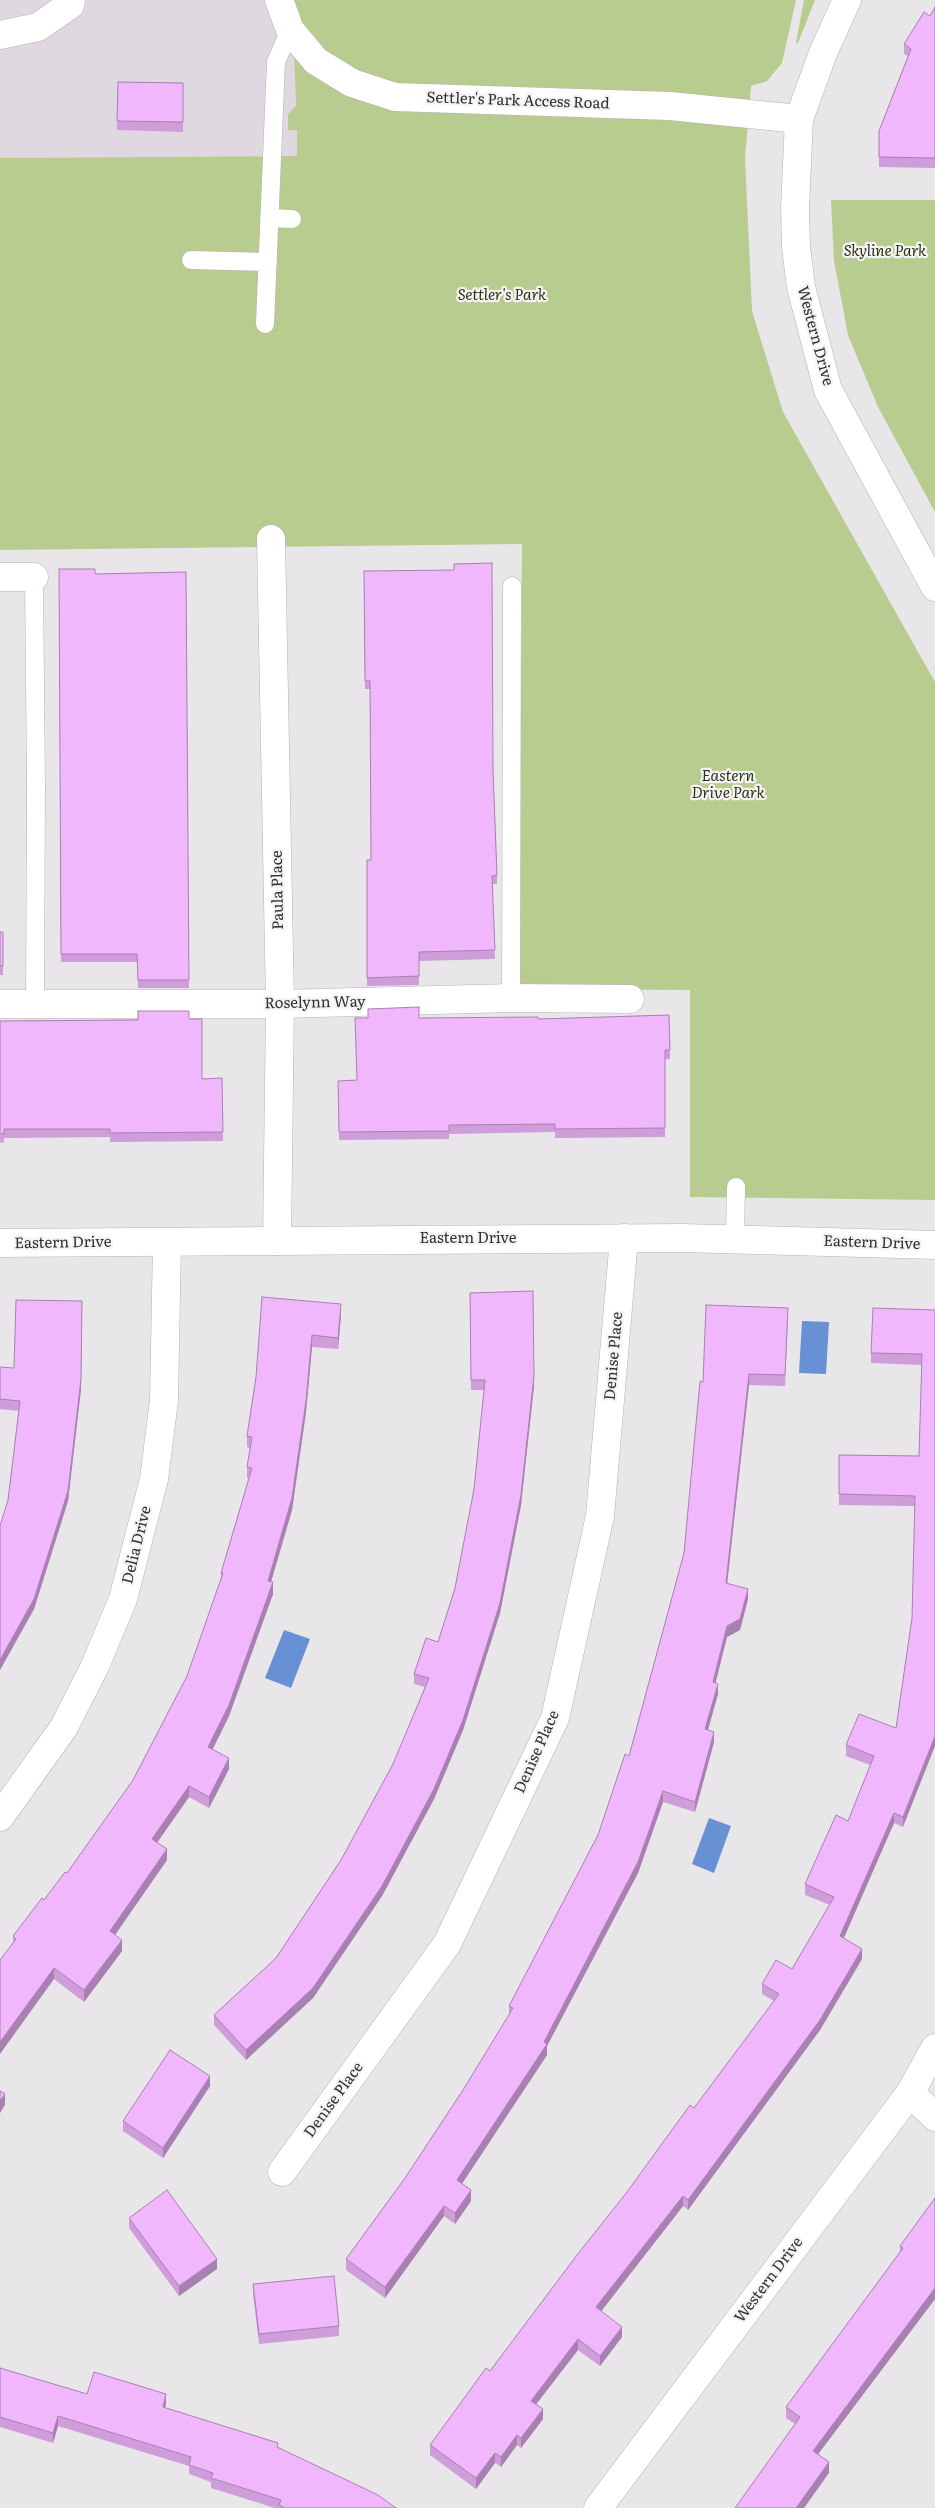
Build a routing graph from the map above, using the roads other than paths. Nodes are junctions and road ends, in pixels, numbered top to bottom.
1 (71, 0) edge
2 (279, 0) edge
3 (847, 0) edge
4 (290, 30) junction
5 (0, 35) edge
6 (799, 118) junction
7 (270, 218) junction
8 (292, 219) dead end
9 (191, 260) dead end
10 (268, 262) junction
11 (265, 324) dead end
12 (271, 539) dead end
13 (0, 577) edge
14 (34, 578) joint
15 (512, 586) dead end
16 (935, 587) edge
17 (511, 998) junction
18 (630, 999) dead end
19 (0, 1004) edge
20 (280, 1004) junction
21 (34, 1005) junction
22 (736, 1186) dead end
23 (624, 1238) junction
24 (735, 1239) junction
25 (277, 1240) junction
26 (167, 1242) junction
27 (0, 1243) edge
28 (935, 1245) edge
29 (0, 1817) edge
30 (935, 2048) edge
31 (910, 2093) junction
32 (935, 2117) edge
33 (282, 2172) dead end
34 (598, 2508) edge

1 - 5 street
2 - 4 street, Settler's Park Access Road
3 - 6 street, Western Drive
4 - 6 street, Settler's Park Access Road
4 - 7 lane
6 - 16 street, Western Drive
7 - 8 lane
7 - 10 lane
9 - 10 lane
10 - 11 lane
12 - 20 street, Paula Place
13 - 14 street
14 - 21 lane
15 - 17 lane
17 - 18 street, Roselynn Way
17 - 20 street, Roselynn Way
19 - 21 street, Roselynn Way
20 - 21 street, Roselynn Way
20 - 25 street, Paula Place
22 - 24 lane
23 - 24 street, Eastern Drive
23 - 25 street, Eastern Drive
23 - 33 street, Denise Place
24 - 28 street, Eastern Drive
25 - 26 street, Eastern Drive
26 - 27 street, Eastern Drive
26 - 29 street, Delia Drive
30 - 31 street, Western Drive
31 - 32 street
31 - 34 street, Western Drive

